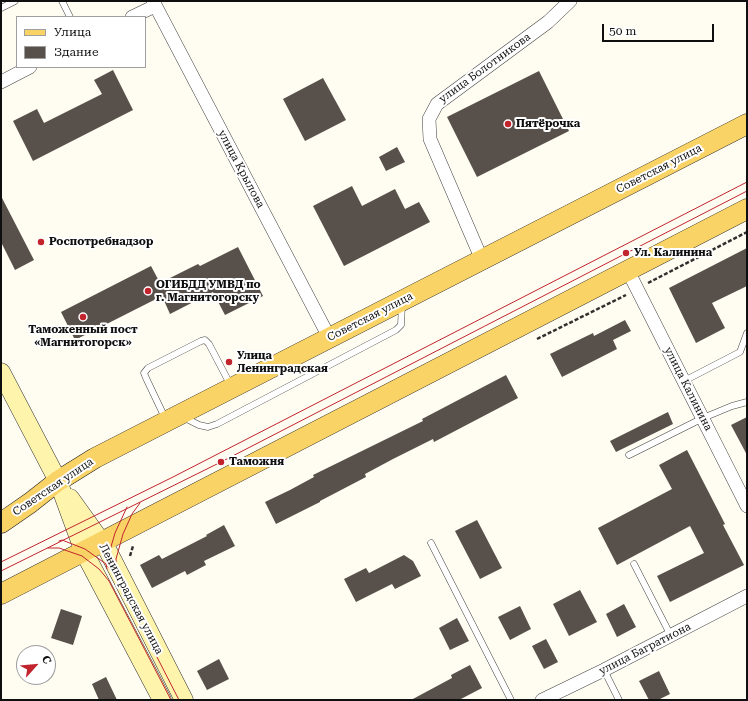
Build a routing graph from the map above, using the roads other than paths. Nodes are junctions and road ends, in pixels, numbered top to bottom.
1 (15, 1) edge
2 (62, 1) edge
3 (570, 1) edge
4 (154, 3) edge
5 (1, 8) edge
6 (70, 16) edge
7 (134, 16) edge
8 (28, 68) edge
9 (1, 82) edge
10 (747, 124) edge
11 (747, 209) edge
12 (482, 260) junction
13 (628, 271) junction
14 (402, 300) junction
15 (747, 333) edge
16 (329, 337) junction
17 (744, 352) edge
18 (1, 372) edge
19 (684, 381) junction
20 (232, 388) junction
21 (747, 402) edge
22 (173, 418) junction
23 (703, 418) junction
24 (628, 455) dead end
25 (58, 481) junction
26 (747, 506) edge
27 (1, 523) edge
28 (102, 543) junction
29 (431, 543) dead end
30 (84, 552) junction
31 (634, 564) dead end
32 (1, 594) edge
33 (747, 596) edge
34 (671, 636) junction
35 (604, 670) junction
36 (162, 700) edge
37 (184, 700) edge
38 (511, 700) edge
39 (542, 700) edge
40 (619, 700) edge

1 - 5 lane
2 - 6 lane
3 - 12 street, улица Болотникова
4 - 7 street
4 - 16 street, улица Крылова
8 - 9 street
10 - 12 main road, Советская улица
11 - 13 main road
12 - 14 main road, Советская улица
13 - 19 street, улица Калинина
13 - 28 main road
14 - 16 main road, Советская улица
14 - 22 lane
15 - 17 lane
16 - 20 main road, Советская улица
17 - 19 lane
18 - 25 main road, Ленинградская улица
19 - 23 street, улица Калинина
20 - 22 main road, Советская улица
20 - 22 lane
21 - 23 lane
22 - 25 main road, Советская улица
23 - 24 lane
23 - 26 street, улица Калинина
25 - 27 main road, Советская улица
25 - 28 main road, Ленинградская улица
25 - 30 main road, Ленинградская улица
28 - 30 main road
28 - 37 main road, Ленинградская улица
29 - 38 lane
30 - 32 main road
30 - 36 main road, Ленинградская улица
31 - 34 lane
33 - 34 street, улица Багратиона
34 - 35 street, улица Багратиона
35 - 39 street, улица Багратиона
35 - 40 lane

